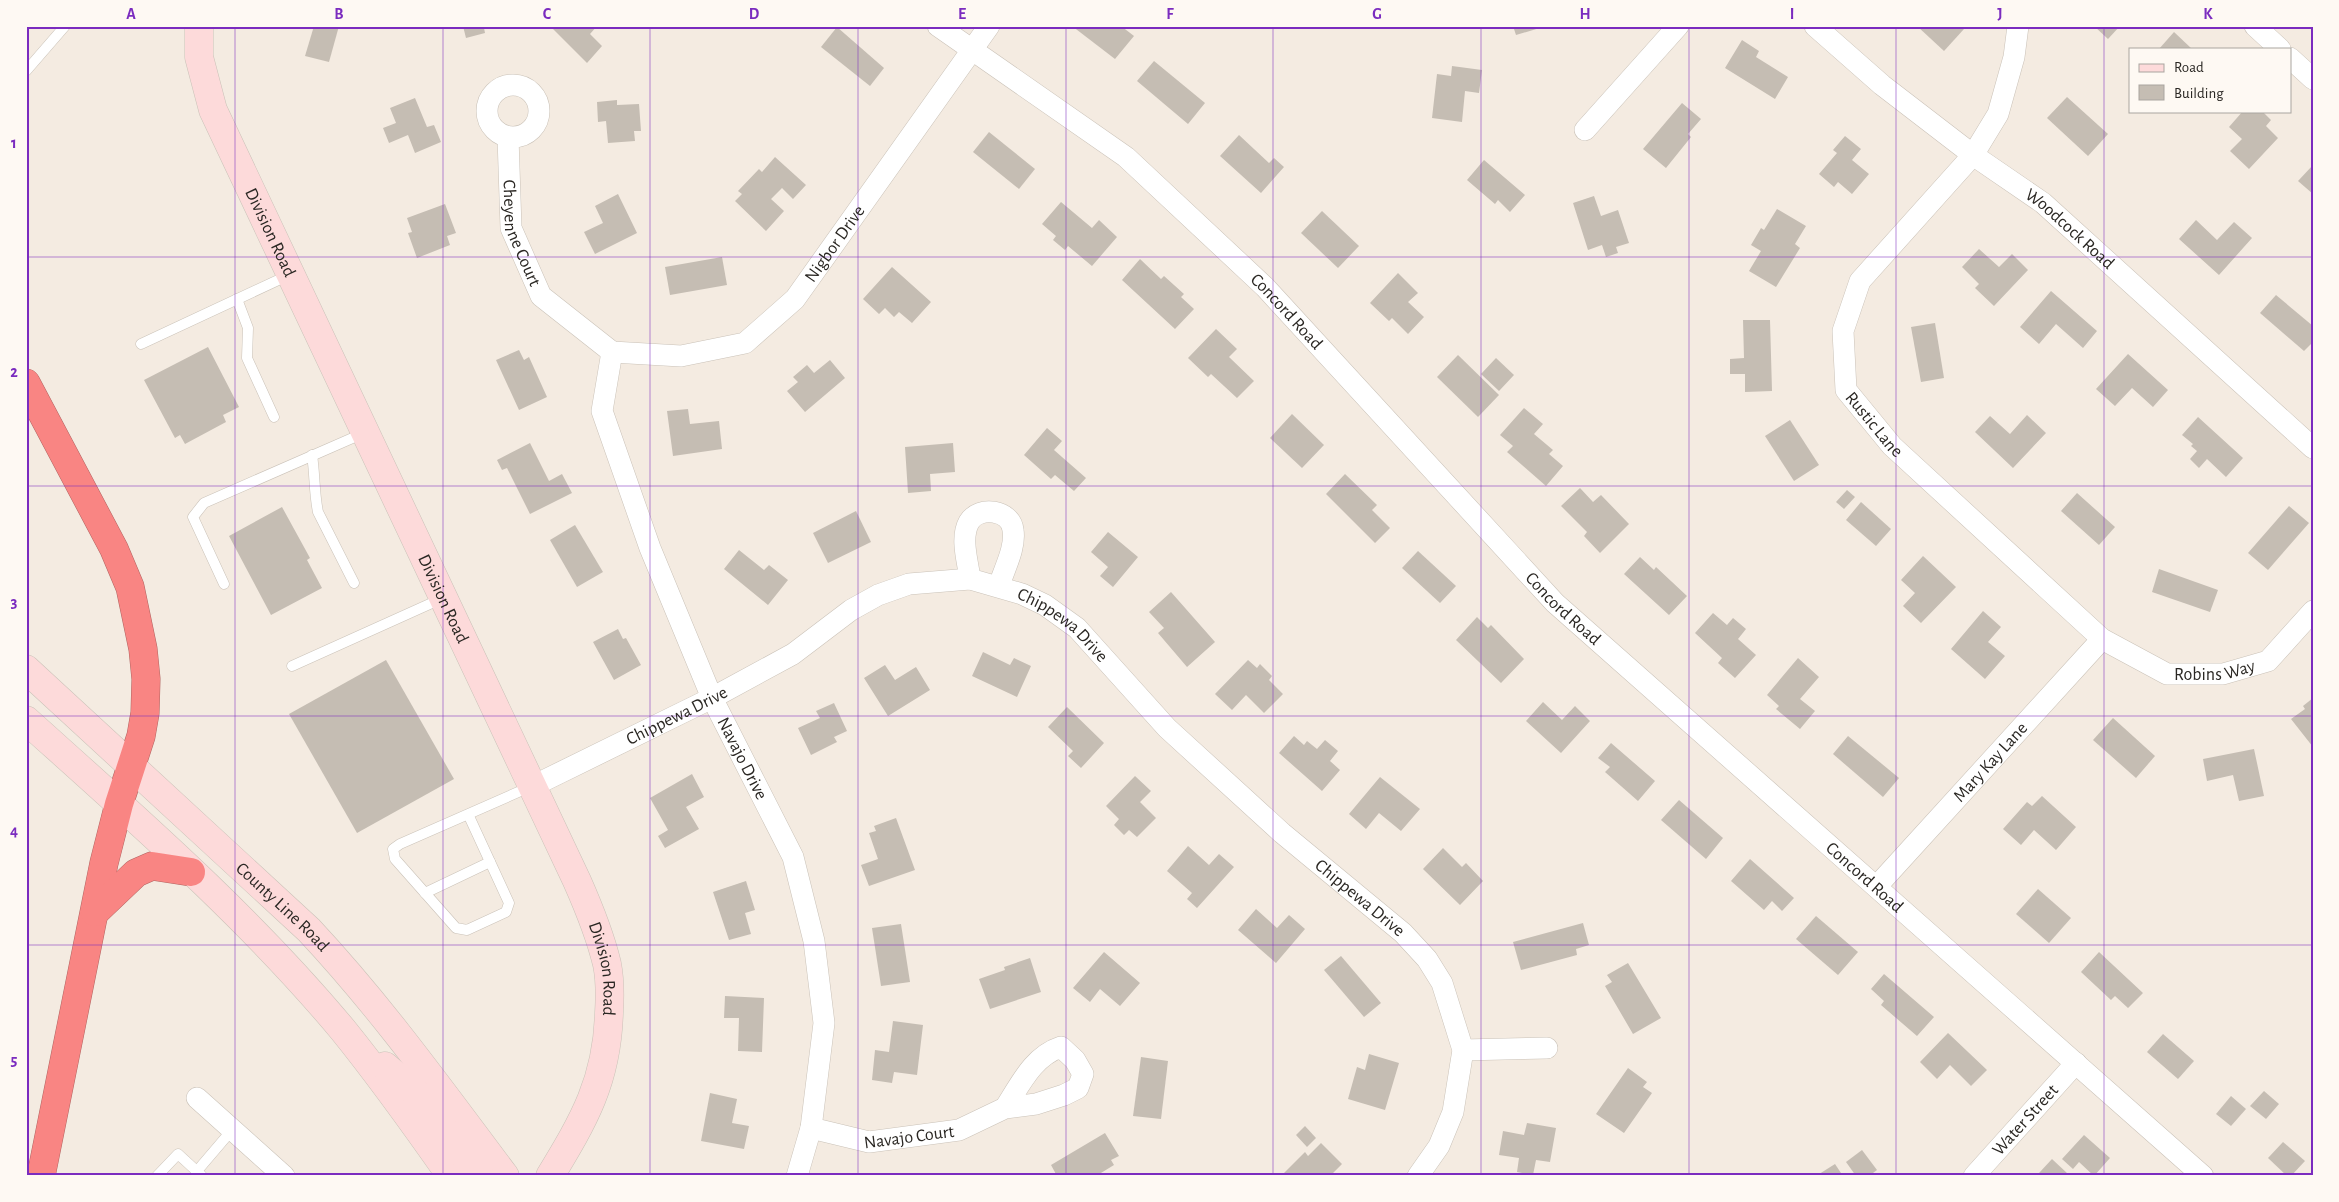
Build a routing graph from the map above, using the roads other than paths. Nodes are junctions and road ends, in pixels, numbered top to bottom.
1 (65, 26) edge
2 (199, 26) edge
3 (938, 26) edge
4 (989, 26) edge
5 (1678, 26) edge
6 (1815, 26) edge
7 (2018, 26) edge
8 (2255, 26) edge
9 (2279, 48) edge
10 (971, 50) junction
11 (2292, 60) edge
12 (26, 70) edge
13 (2313, 78) edge
14 (1585, 130) dead end
15 (508, 137) dead end
16 (1973, 156) junction
17 (290, 274) junction
18 (237, 299) junction
19 (141, 344) dead end
20 (612, 352) junction
21 (26, 383) edge
22 (274, 417) dead end
23 (365, 432) junction
24 (2313, 448) edge
25 (312, 456) junction
26 (970, 579) junction
27 (354, 583) dead end
28 (224, 584) dead end
29 (999, 586) junction
30 (444, 598) junction
31 (2313, 611) edge
32 (2102, 638) junction
33 (292, 666) dead end
34 (26, 669) edge
35 (712, 698) junction
36 (26, 720) edge
37 (131, 764) junction
38 (533, 786) junction
39 (119, 804) junction
40 (468, 814) junction
41 (490, 862) junction
42 (191, 872) junction
43 (1877, 886) junction
44 (425, 893) junction
45 (94, 912) junction
46 (342, 1029) junction
47 (1547, 1048) dead end
48 (1463, 1050) junction
49 (2076, 1063) junction
50 (197, 1098) dead end
51 (1005, 1108) dead end
52 (811, 1128) junction
53 (232, 1130) junction
54 (199, 1173) edge
55 (42, 1176) edge
56 (157, 1176) edge
57 (284, 1176) edge
58 (451, 1176) edge
59 (480, 1176) edge
60 (505, 1176) edge
61 (550, 1176) edge
62 (797, 1176) edge
63 (1418, 1176) edge
64 (1974, 1176) edge
65 (2203, 1176) edge

1 - 12 lane
2 - 17 main road, Division Road
3 - 10 street, Concord Road
4 - 10 street, Nigbor Drive
5 - 14 street
6 - 16 street, Woodcock Road
7 - 16 street, Rustic Lane
8 - 9 street
10 - 20 street, Nigbor Drive
10 - 43 street, Concord Road
11 - 13 street
15 - 20 street, Cheyenne Court
16 - 24 street, Woodcock Road
16 - 32 street, Rustic Lane
17 - 18 lane
17 - 23 main road, Division Road
18 - 19 lane
18 - 22 lane
20 - 35 street, Navajo Drive
21 - 37 highway
23 - 25 lane
23 - 30 main road, Division Road
25 - 27 lane
25 - 28 lane
26 - 29 street, Chippewa Drive
26 - 29 street
26 - 35 street, Chippewa Drive
29 - 48 street, Chippewa Drive
30 - 33 lane
30 - 38 main road, Division Road
31 - 32 street, Robins Way
32 - 43 street, Mary Kay Lane
34 - 37 main road, County Line Road
35 - 38 street, Chippewa Drive
35 - 52 street, Navajo Drive
36 - 39 main road
37 - 39 highway
37 - 60 main road, County Line Road
38 - 40 lane
38 - 61 main road, Division Road
39 - 42 main road
39 - 45 highway
40 - 41 lane
40 - 44 lane
41 - 44 lane
41 - 44 lane
42 - 45 highway
42 - 46 main road
43 - 49 street, Concord Road
45 - 55 highway
46 - 58 main road
46 - 59 main road
47 - 48 street
48 - 63 street, Chippewa Drive
49 - 64 street, Water Street
49 - 65 street, Concord Road
50 - 53 street
51 - 52 street, Navajo Court
52 - 62 street, Navajo Drive
53 - 54 lane
53 - 57 street
54 - 56 lane

